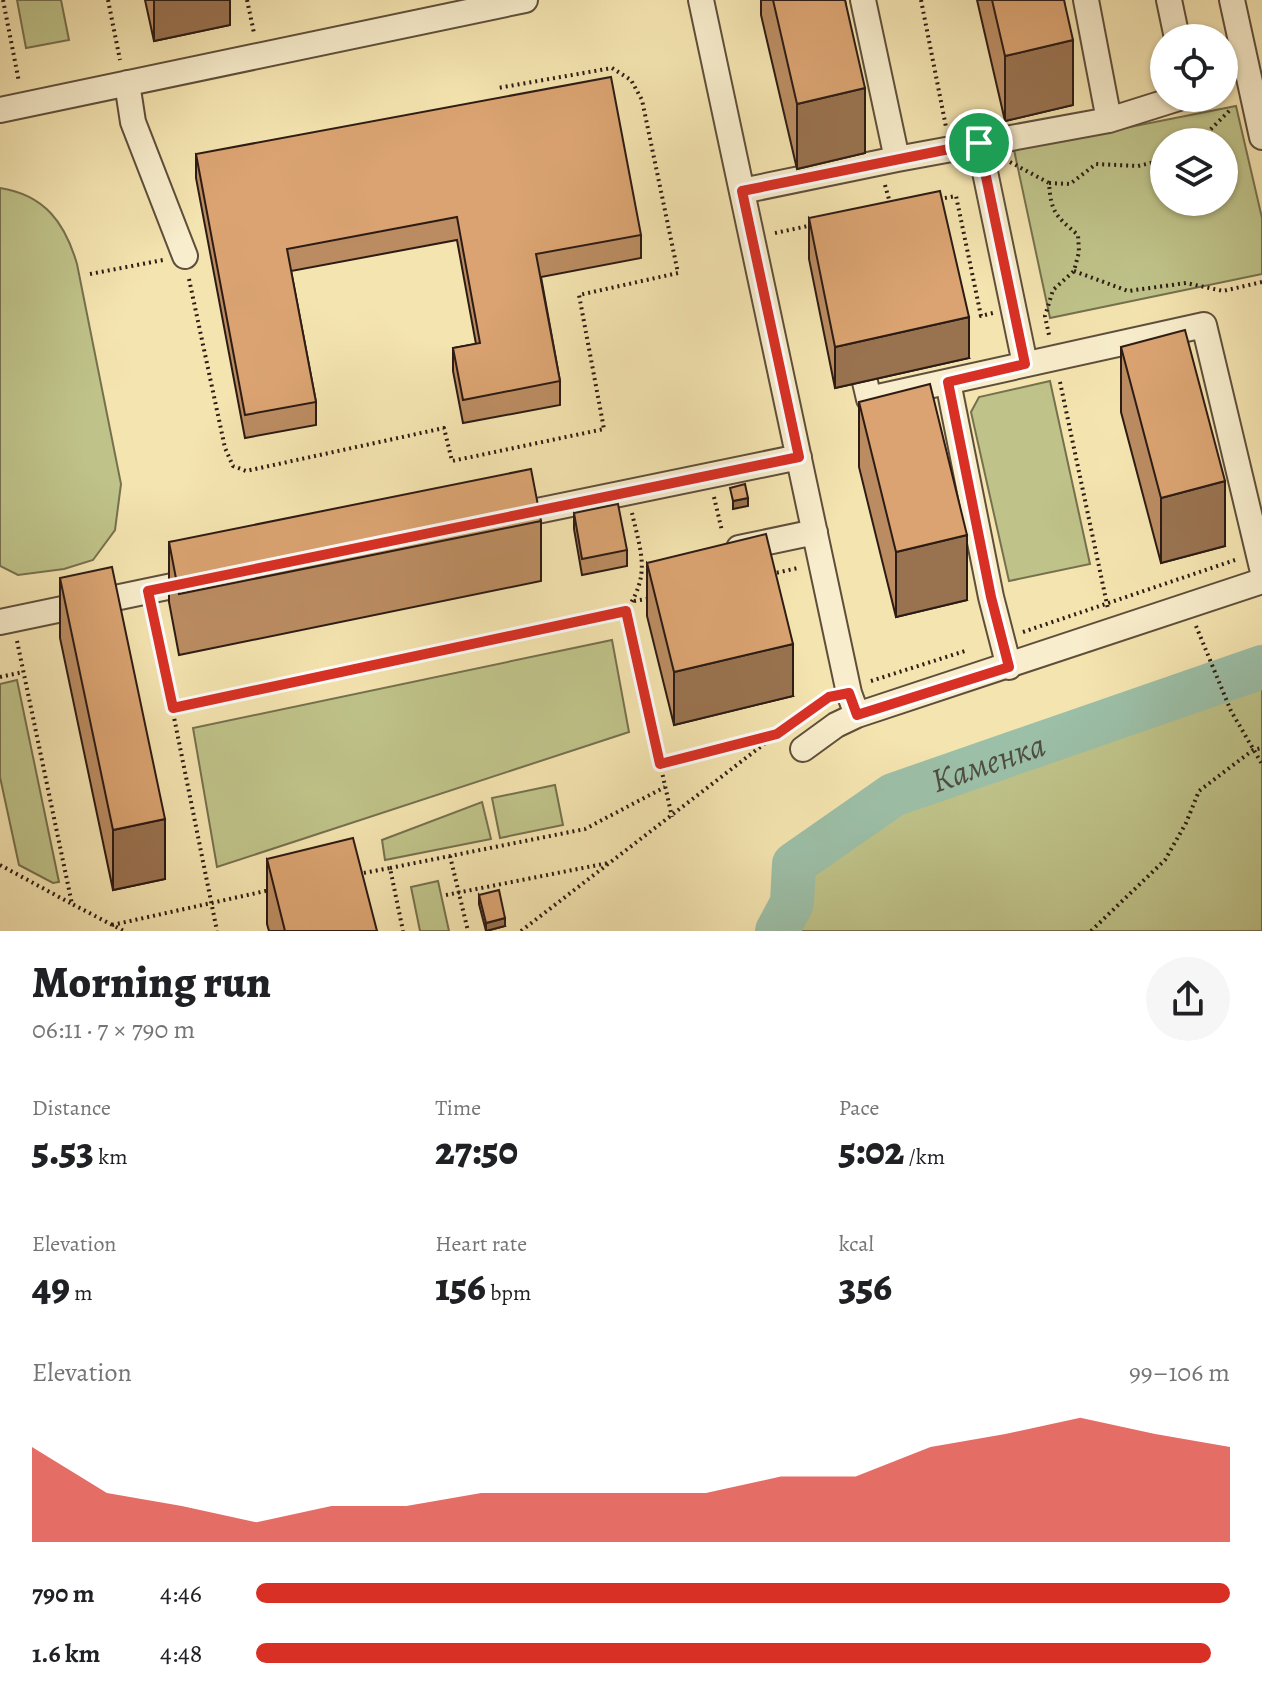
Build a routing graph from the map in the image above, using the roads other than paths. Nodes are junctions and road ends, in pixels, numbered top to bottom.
1 (525, 0) edge
2 (701, 0) edge
3 (863, 0) edge
4 (1086, 0) edge
5 (1169, 0) edge
6 (1232, 0) edge
7 (1174, 24) edge
8 (124, 74) junction
9 (1150, 107) edge
10 (0, 110) edge
11 (1109, 120) junction
12 (1262, 137) edge
13 (979, 143) junction
14 (888, 161) junction
15 (742, 191) junction
16 (185, 256) road end
17 (1025, 364) junction
18 (865, 382) dead end
19 (948, 382) junction
20 (799, 457) junction
21 (487, 521) edge
22 (815, 532) junction
23 (719, 552) edge
24 (1260, 560) edge
25 (225, 575) edge
26 (1262, 581) edge
27 (6, 620) edge
28 (1009, 667) junction
29 (857, 697) junction
30 (803, 749) dead end

1 - 8 street
2 - 15 street
3 - 14 street
4 - 11 street
5 - 7 street
6 - 12 street
8 - 10 street
8 - 16 street
9 - 11 street
11 - 13 street
13 - 14 street
13 - 17 street
14 - 15 street
15 - 20 street
17 - 19 street
17 - 24 street
18 - 19 street
19 - 28 street
20 - 21 street
20 - 22 street
22 - 23 street
22 - 29 street
25 - 27 street
26 - 28 street
28 - 29 street
29 - 30 street

